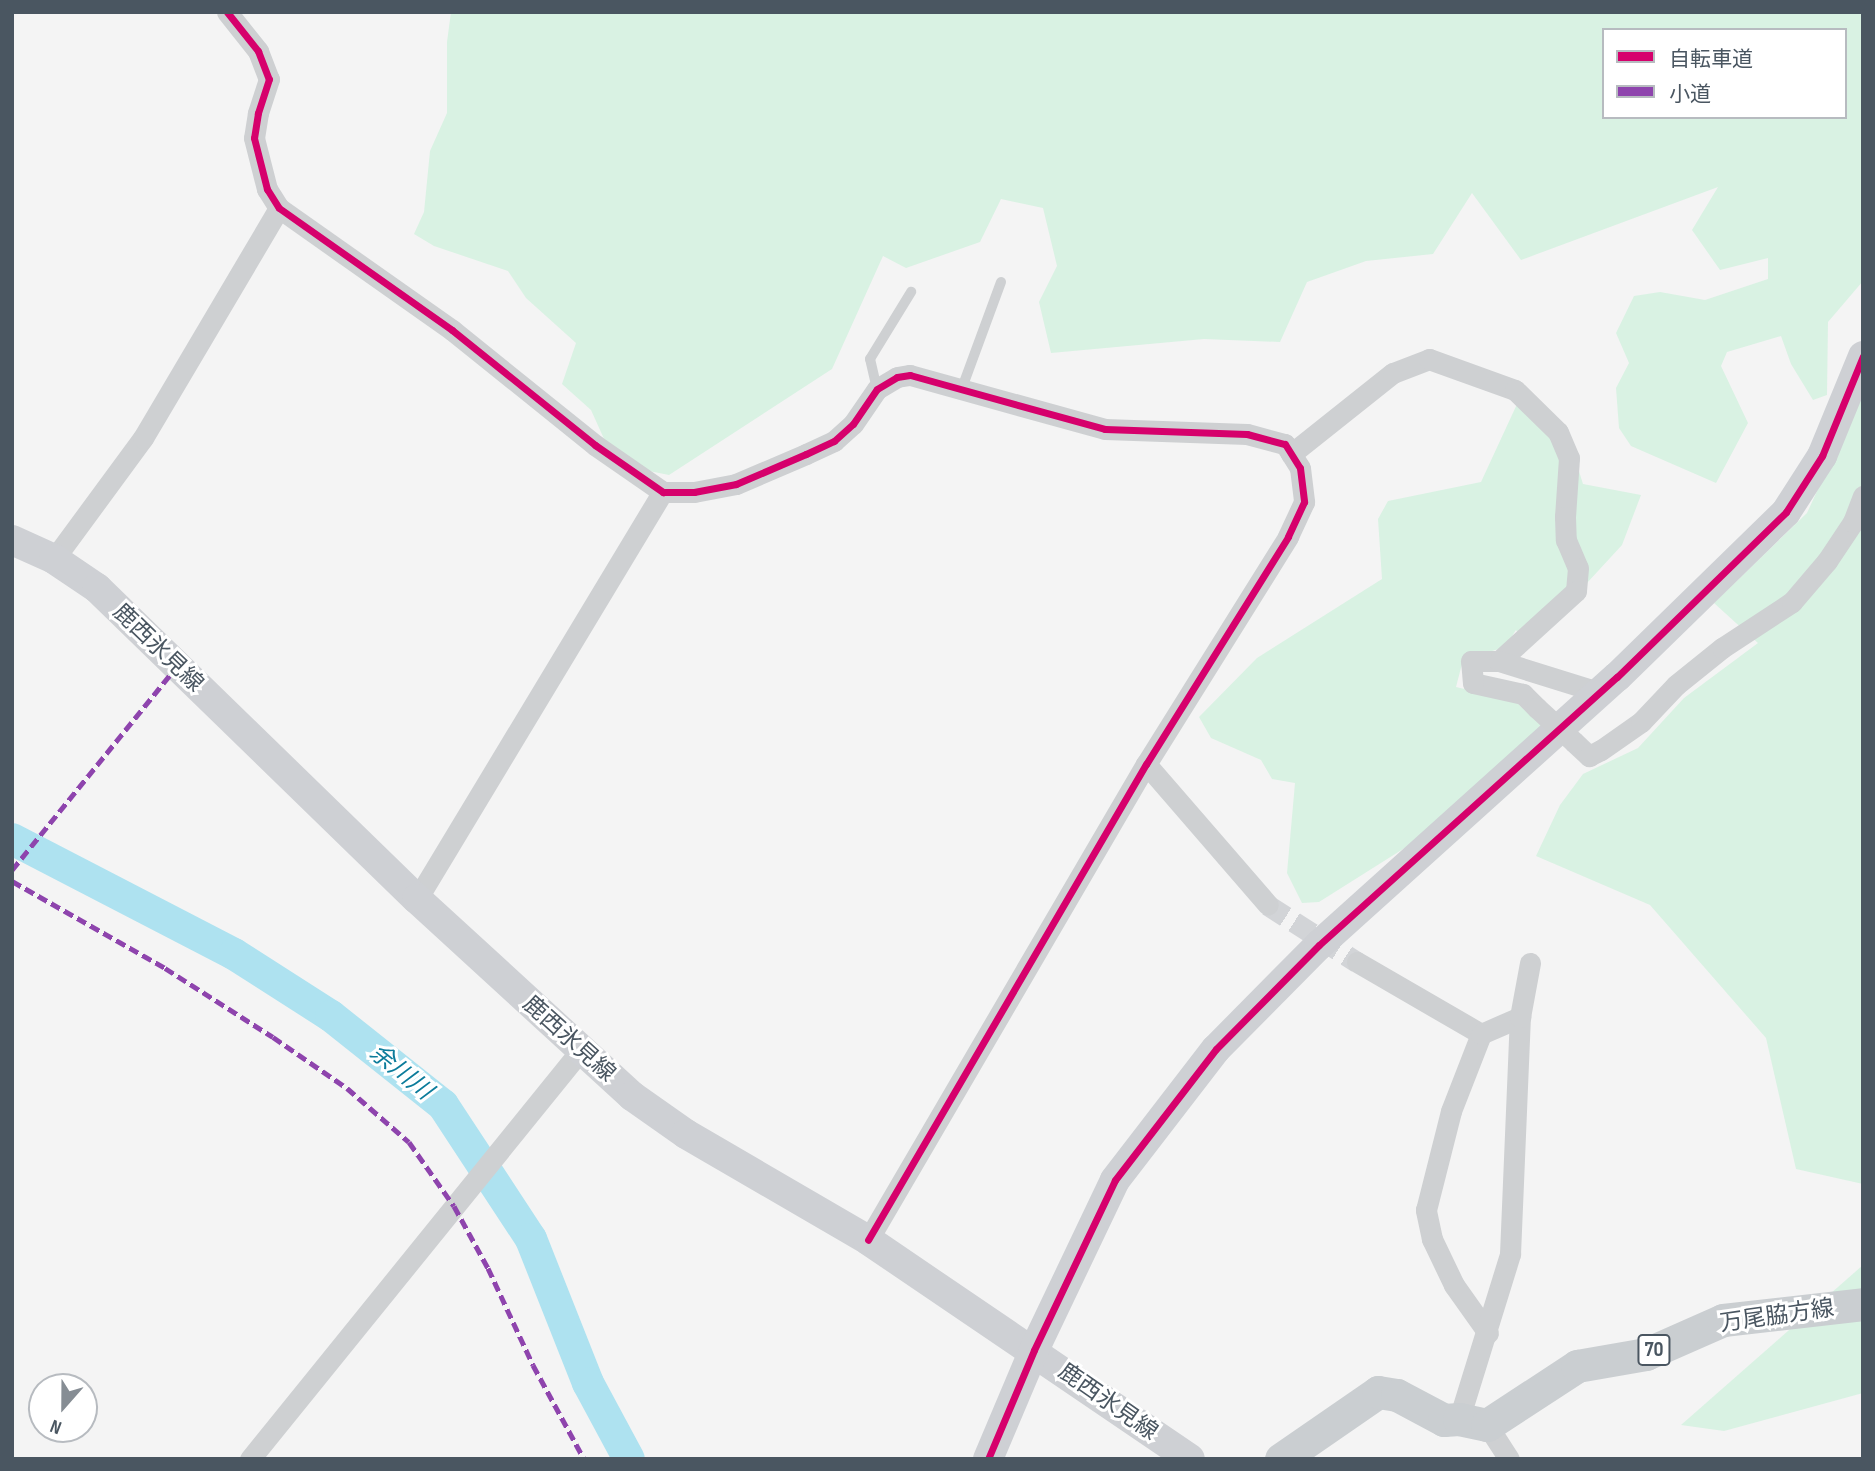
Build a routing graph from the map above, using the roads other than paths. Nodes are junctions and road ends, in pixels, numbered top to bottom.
1 (226, 12) edge
2 (279, 208) junction
3 (1001, 282) dead end
4 (911, 292) dead end
5 (1863, 356) edge
6 (961, 388) junction
7 (877, 389) junction
8 (1291, 454) junction
9 (663, 492) junction
10 (1863, 496) edge
11 (12, 540) edge
12 (54, 559) junction
13 (1499, 661) junction
14 (1598, 692) junction
15 (1146, 764) junction
16 (417, 899) junction
17 (1268, 905) tunnel mouth
18 (1357, 962) tunnel mouth
19 (1530, 962) dead end
20 (1520, 1017) junction
21 (1481, 1034) junction
22 (580, 1051) junction
23 (868, 1240) junction
24 (1863, 1304) edge
25 (1488, 1333) junction
26 (1034, 1350) junction
27 (1473, 1422) junction
28 (250, 1459) edge
29 (988, 1459) edge
30 (1190, 1459) edge
31 (1281, 1459) edge
32 (1509, 1459) edge

1 - 2 street
2 - 9 street
2 - 12 street
3 - 6 lane
4 - 7 lane
5 - 14 main road
6 - 7 street
6 - 8 street
7 - 9 street
8 - 13 street
8 - 15 street
9 - 16 street
10 - 13 street, bridge
11 - 12 main road, 鹿西氷見線
12 - 16 main road, 鹿西氷見線
13 - 14 street
14 - 26 main road
15 - 17 street
15 - 23 street
16 - 22 main road, 鹿西氷見線
18 - 21 street
19 - 20 street
20 - 21 street
20 - 25 street
21 - 25 street
22 - 23 main road, 鹿西氷見線
22 - 28 street
23 - 26 main road, 鹿西氷見線
24 - 27 main road, 万尾脇方線 / 70
25 - 27 street
26 - 29 main road
26 - 30 main road, 鹿西氷見線
27 - 31 main road
27 - 32 street

